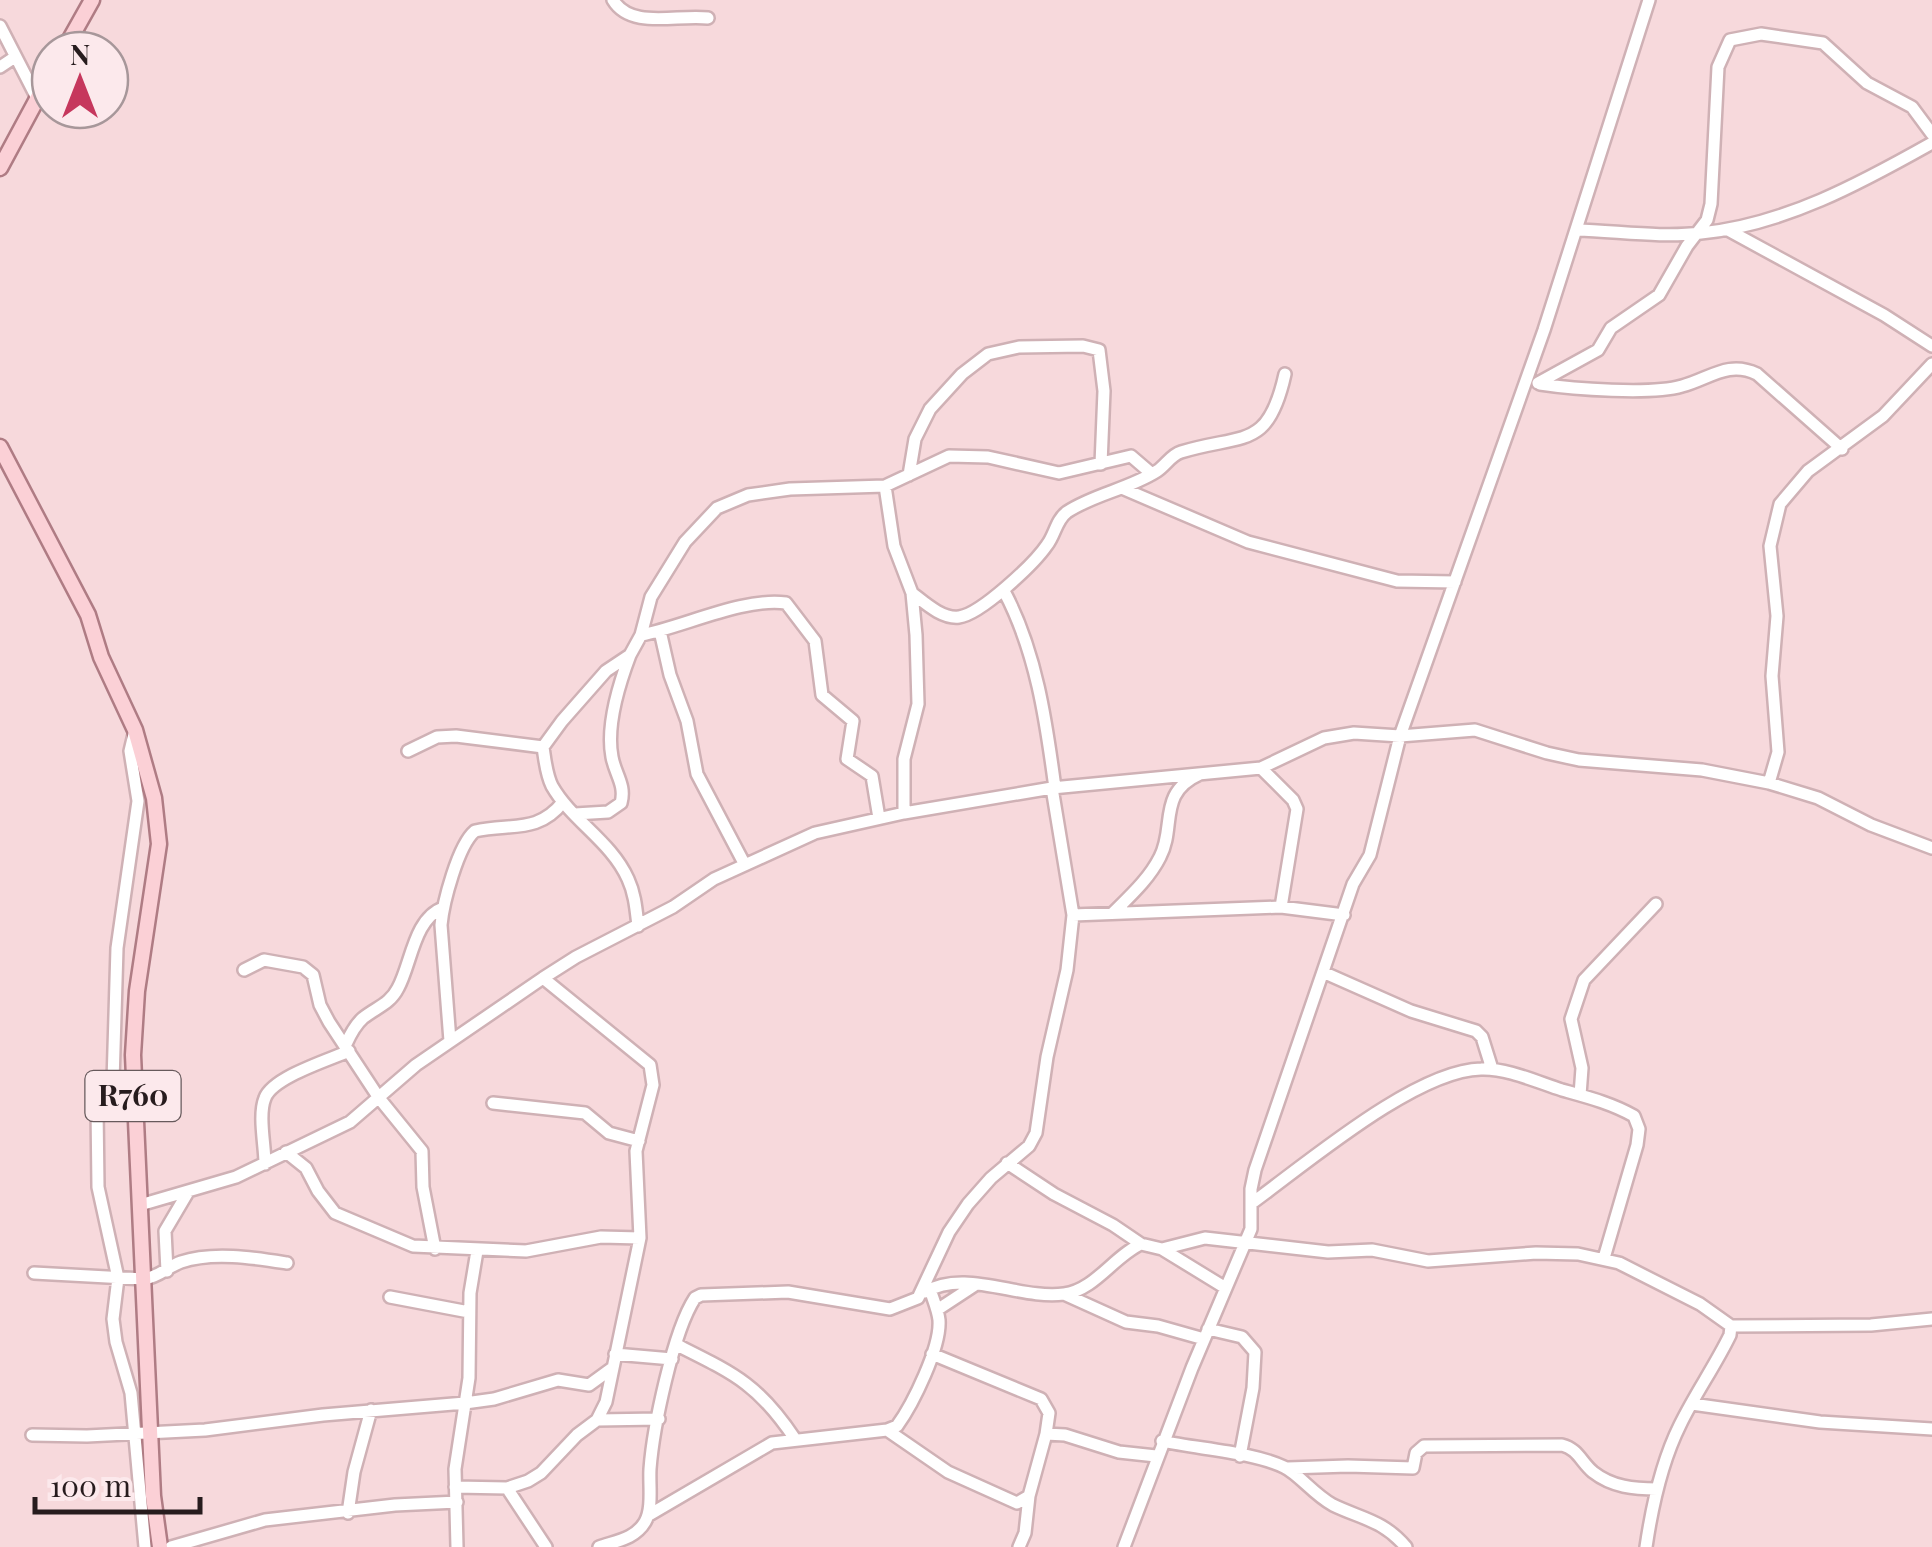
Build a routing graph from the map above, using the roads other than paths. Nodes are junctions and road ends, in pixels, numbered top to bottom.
1 (92, 0) edge
2 (613, 0) edge
3 (1648, 0) edge
4 (708, 18) dead end
5 (0, 26) edge
6 (75, 30) edge
7 (15, 57) junction
8 (0, 67) edge
9 (30, 85) edge
10 (30, 111) edge
11 (1932, 134) edge
12 (1932, 143) edge
13 (1, 163) edge
14 (1577, 230) junction
15 (1728, 230) junction
16 (1696, 234) junction
17 (1932, 346) edge
18 (1932, 364) edge
19 (1285, 374) dead end
20 (1532, 383) junction
21 (0, 447) edge
22 (1842, 449) junction
23 (1102, 464) junction
24 (908, 474) junction
25 (1152, 474) junction
26 (885, 486) junction
27 (1124, 489) junction
28 (1455, 582) junction
29 (1004, 591) junction
30 (912, 593) junction
31 (660, 632) junction
32 (641, 635) junction
33 (630, 655) junction
34 (135, 730) junction
35 (1400, 736) junction
36 (544, 747) junction
37 (408, 750) dead end
38 (1260, 768) junction
39 (1203, 773) junction
40 (1770, 783) junction
41 (1053, 788) junction
42 (563, 802) junction
43 (904, 812) junction
44 (576, 814) junction
45 (879, 818) junction
46 (1932, 848) edge
47 (745, 865) junction
48 (1656, 904) dead end
49 (1281, 907) junction
50 (442, 908) junction
51 (1112, 913) junction
52 (1344, 915) junction
53 (1073, 916) junction
54 (638, 926) junction
55 (244, 970) dead end
56 (1325, 972) junction
57 (542, 978) junction
58 (450, 1041) junction
59 (347, 1048) junction
60 (1492, 1069) junction
61 (113, 1082) junction
62 (127, 1092) junction
63 (1580, 1095) junction
64 (379, 1098) junction
65 (102, 1100) junction
66 (493, 1102) dead end
67 (639, 1141) junction
68 (286, 1152) junction
69 (1007, 1163) junction
70 (265, 1164) junction
71 (188, 1191) junction
72 (1252, 1203) junction
73 (140, 1205) junction
74 (640, 1238) junction
75 (1244, 1241) junction
76 (1141, 1244) junction
77 (435, 1249) junction
78 (1162, 1249) junction
79 (477, 1251) junction
80 (1604, 1258) junction
81 (287, 1263) dead end
82 (167, 1270) junction
83 (34, 1273) dead end
84 (118, 1278) junction
85 (144, 1279) junction
86 (975, 1285) junction
87 (1224, 1287) junction
88 (930, 1289) junction
89 (1064, 1294) junction
90 (390, 1298) dead end
91 (918, 1298) junction
92 (937, 1310) junction
93 (469, 1312) junction
94 (1932, 1319) edge
95 (1731, 1326) junction
96 (1206, 1334) junction
97 (677, 1345) junction
98 (615, 1354) junction
99 (932, 1354) junction
100 (672, 1360) junction
101 (611, 1369) junction
102 (606, 1402) junction
103 (465, 1403) junction
104 (1692, 1404) junction
105 (371, 1410) junction
106 (624, 1418) junction
107 (596, 1420) junction
108 (659, 1420) junction
109 (1932, 1429) edge
110 (887, 1430) junction
111 (142, 1434) junction
112 (1046, 1434) junction
113 (32, 1435) dead end
114 (795, 1440) junction
115 (1162, 1441) junction
116 (1156, 1456) junction
117 (1240, 1456) junction
118 (1288, 1468) junction
119 (456, 1487) junction
120 (507, 1488) junction
121 (1657, 1489) junction
122 (147, 1496) junction
123 (457, 1502) junction
124 (1024, 1503) junction
125 (348, 1513) junction
126 (648, 1515) junction
127 (633, 1542) edge
128 (146, 1547) edge
129 (160, 1547) edge
130 (171, 1547) edge
131 (458, 1547) edge
132 (546, 1547) edge
133 (599, 1547) edge
134 (1020, 1547) edge
135 (1124, 1547) edge
136 (1406, 1547) edge
137 (1646, 1547) edge

1 - 6 main road
2 - 4 street
3 - 14 street
5 - 7 street
7 - 8 street
7 - 9 street
10 - 13 main road
11 - 16 street
12 - 15 street
14 - 16 street
14 - 20 street
15 - 16 street
15 - 17 street
16 - 20 street
18 - 22 street
19 - 25 street
20 - 22 street
20 - 28 street
21 - 34 main road, R760
22 - 40 street
23 - 24 street
23 - 24 street
23 - 25 street
24 - 26 street
25 - 27 street
26 - 30 street
26 - 32 street
27 - 28 street
27 - 29 street
28 - 35 street
29 - 30 street
29 - 41 street
30 - 43 street
31 - 32 street
31 - 45 street
31 - 47 street
32 - 33 street
33 - 36 street
33 - 44 street
34 - 61 street
34 - 62 main road, R760
35 - 38 street
35 - 40 street
35 - 52 street
36 - 37 street
36 - 42 street
38 - 39 street
38 - 49 street
39 - 41 street
39 - 51 street
40 - 46 street
41 - 43 street
41 - 53 street
42 - 44 street
42 - 50 street
43 - 45 street
44 - 54 street
45 - 47 street
47 - 54 street
48 - 63 street
49 - 51 street
49 - 52 street
50 - 58 street
50 - 59 street
51 - 53 street
52 - 56 street
53 - 69 street
54 - 57 street
55 - 59 street
56 - 60 street
56 - 72 street
57 - 58 street
57 - 67 street
58 - 64 street
59 - 64 street
59 - 70 street
60 - 63 street
60 - 72 street
61 - 62 street
61 - 65 street
62 - 65 street
62 - 73 main road, R760
63 - 80 street
64 - 68 street
64 - 77 street
65 - 84 street
66 - 67 street
67 - 74 street
68 - 70 street
68 - 77 street
69 - 76 street
69 - 91 street
70 - 71 street
71 - 73 street
71 - 82 street
72 - 75 street
73 - 85 main road, R760
74 - 79 street
74 - 98 street
75 - 78 street
75 - 80 street
75 - 87 street
76 - 78 street
76 - 89 street
77 - 79 street
78 - 87 street
79 - 93 street
80 - 95 street
81 - 82 street
82 - 85 street
83 - 84 street
84 - 85 street
84 - 111 street
85 - 111 main road, R760
86 - 88 street
86 - 89 street
86 - 92 street
87 - 96 street
88 - 91 street
88 - 92 street
89 - 96 street
90 - 93 street
91 - 97 street
92 - 99 street
93 - 103 street
94 - 95 street
95 - 104 street
96 - 115 street
96 - 117 street
97 - 100 street
97 - 114 street
98 - 100 street
98 - 101 street
99 - 110 street
99 - 112 street
100 - 108 street
101 - 102 street
101 - 103 street
102 - 106 street
102 - 107 street
103 - 105 street
103 - 119 street
104 - 109 street
104 - 121 street
105 - 111 street
105 - 125 street
106 - 107 street
106 - 108 street
107 - 120 street
108 - 126 street
110 - 114 street
110 - 124 street
111 - 113 street
111 - 122 main road, R760
112 - 116 street
112 - 124 street
114 - 126 street
115 - 116 street
115 - 117 street
116 - 135 street
117 - 118 street
118 - 121 street
118 - 136 street
119 - 120 street
119 - 123 street
120 - 132 street
121 - 137 street
122 - 128 street
122 - 129 main road, R760
123 - 125 street
123 - 131 street
124 - 134 street
125 - 130 street
126 - 127 street
127 - 133 street

